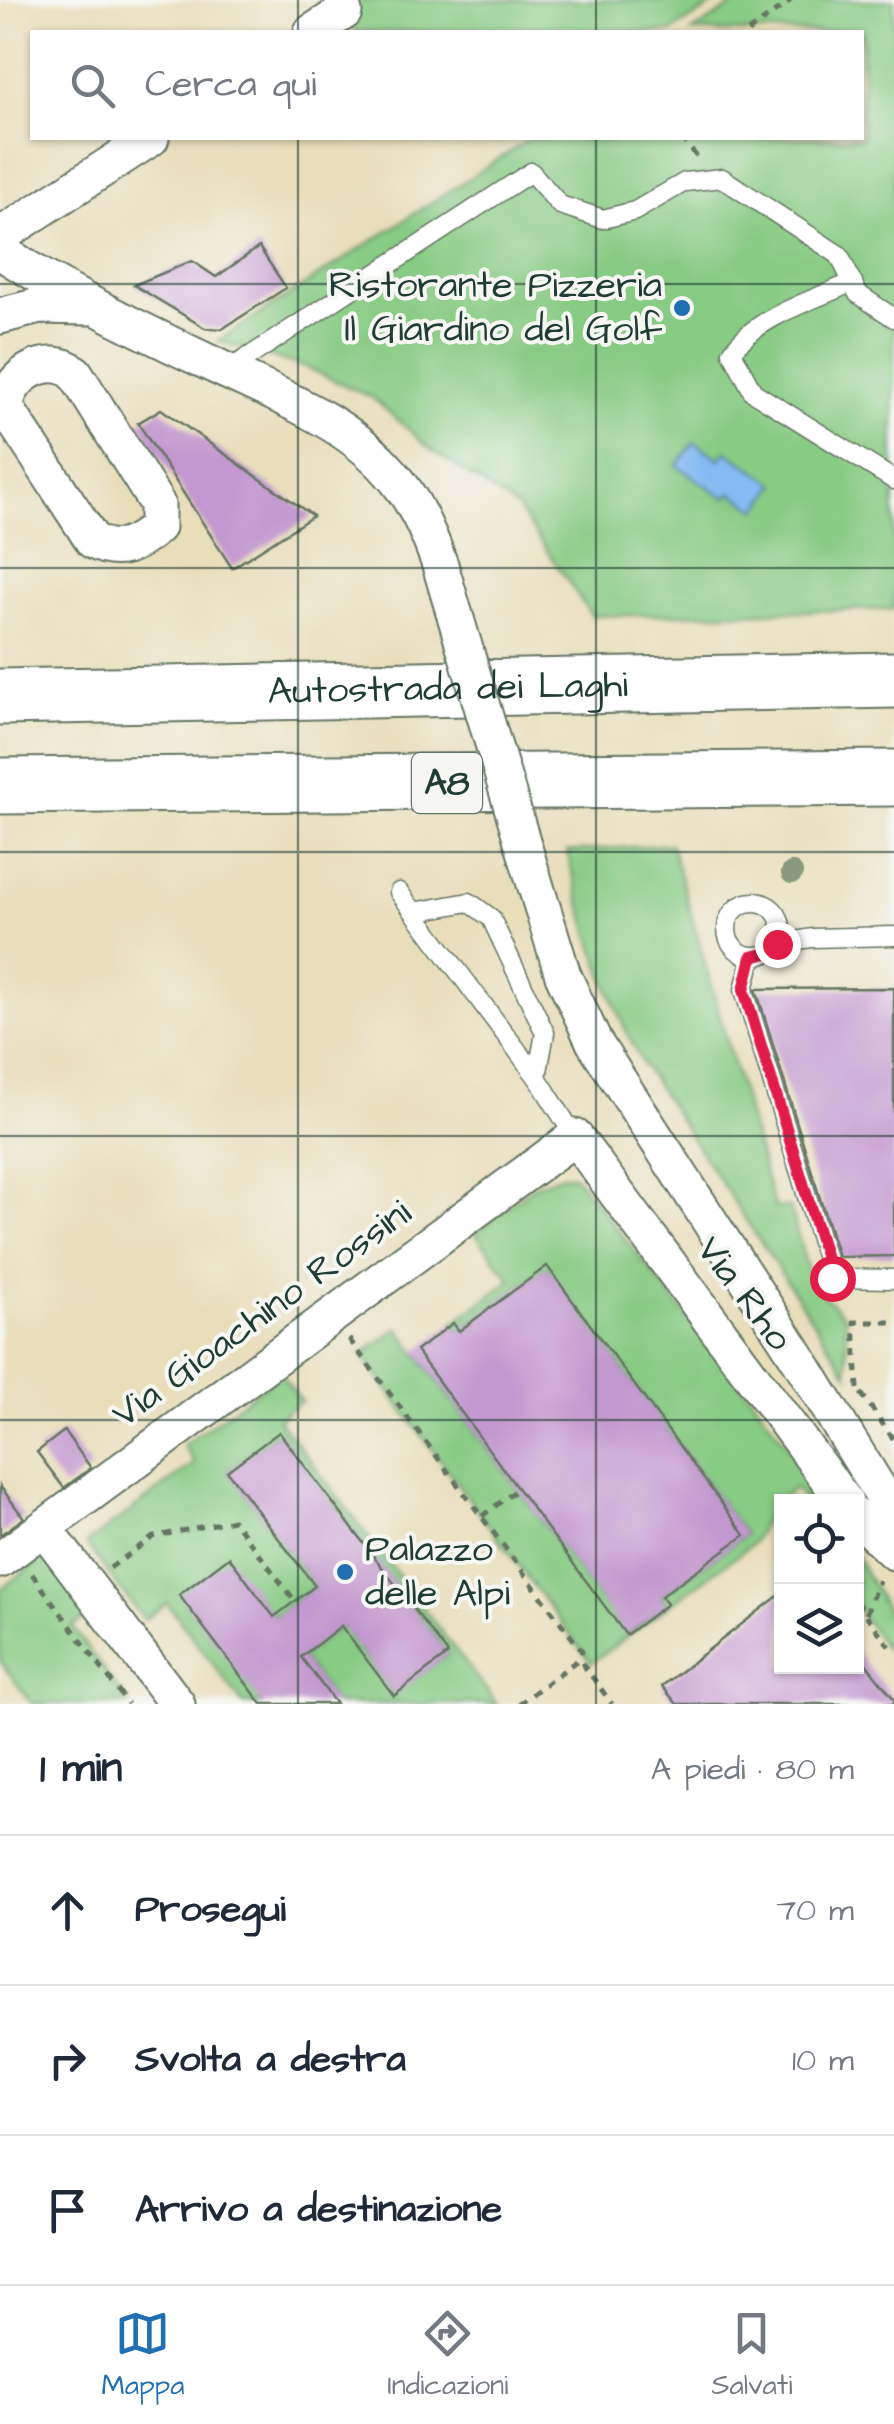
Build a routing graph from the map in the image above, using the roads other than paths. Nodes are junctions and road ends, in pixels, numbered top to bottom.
1 (344, 12) dead end
2 (315, 30) edge
3 (148, 140) edge
4 (0, 236) edge
5 (0, 251) edge
6 (852, 282) junction
7 (0, 300) edge
8 (94, 307) junction
9 (0, 316) edge
10 (894, 318) edge
11 (227, 371) junction
12 (3, 401) edge
13 (894, 480) edge
14 (894, 654) edge
15 (894, 680) edge
16 (775, 682) junction
17 (0, 698) edge
18 (894, 778) edge
19 (0, 786) edge
20 (399, 892) dead end
21 (414, 912) junction
22 (779, 919) junction
23 (894, 936) edge
24 (812, 938) junction
25 (777, 944) junction
26 (752, 957) junction
27 (537, 1077) junction
28 (575, 1138) junction
29 (894, 1278) edge
30 (839, 1494) edge
31 (894, 1514) edge
32 (44, 1528) junction
33 (864, 1529) edge
34 (7, 1555) edge
35 (887, 1565) edge
36 (177, 1704) edge

1 - 2 street
3 - 4 street
5 - 7 street
5 - 8 street
6 - 10 lane
6 - 11 lane
6 - 13 lane
8 - 9 street
8 - 11 street
11 - 31 street, bridge
12 - 12 street
14 - 16 highway
15 - 16 highway, Autostrada dei Laghi
16 - 17 highway, Autostrada dei Laghi
18 - 19 highway, A8
20 - 21 lane
21 - 27 lane
21 - 27 lane
22 - 24 lane
22 - 25 lane
22 - 26 lane
23 - 24 lane
24 - 25 lane
25 - 26 lane
26 - 29 lane
27 - 28 lane
28 - 30 street, Via Rho
28 - 32 street, Via Gioachino Rossini
32 - 34 street, Via Gioachino Rossini
32 - 36 street
33 - 35 street

